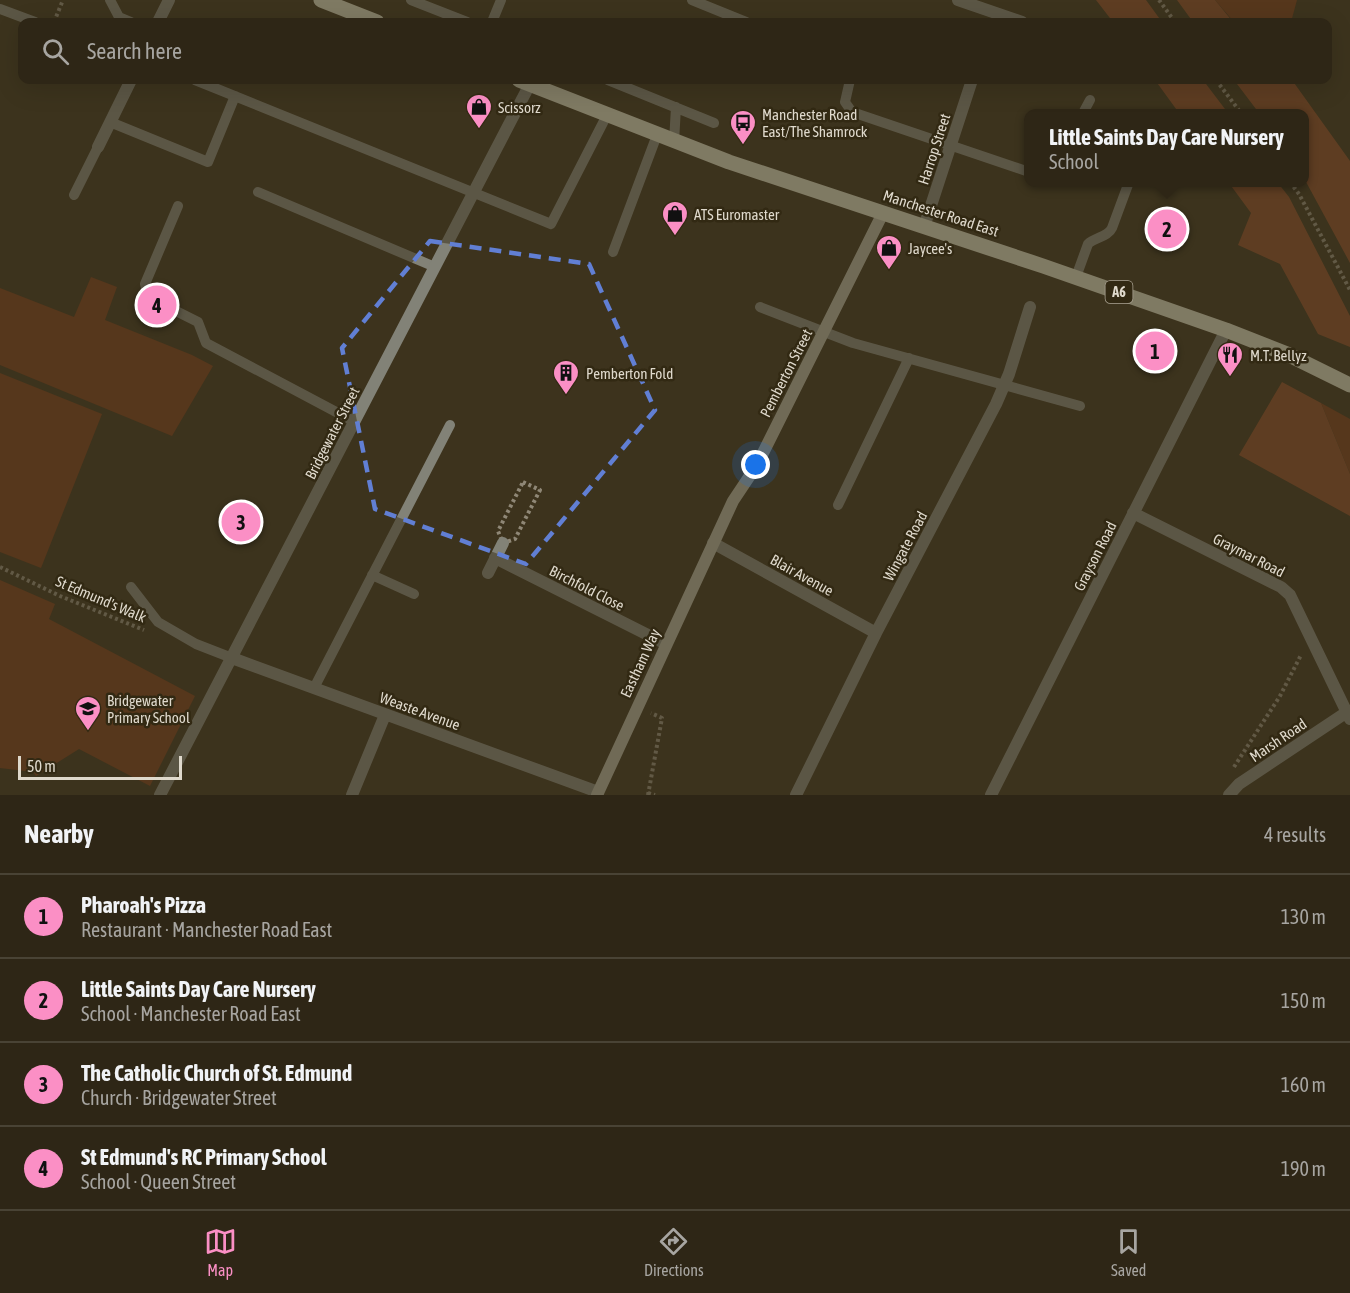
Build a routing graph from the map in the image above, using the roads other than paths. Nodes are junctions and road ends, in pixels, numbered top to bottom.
1 (110, 0) edge
2 (169, 0) edge
3 (321, 0) edge
4 (411, 0) edge
5 (501, 0) edge
6 (692, 0) edge
7 (958, 0) edge
8 (0, 9) edge
9 (992, 17) edge
10 (24, 18) edge
11 (121, 18) edge
12 (160, 18) edge
13 (367, 18) edge
14 (457, 18) edge
15 (494, 18) edge
16 (736, 18) edge
17 (129, 84) edge
18 (205, 84) edge
19 (524, 84) edge
20 (530, 84) edge
21 (618, 84) edge
22 (849, 84) edge
23 (971, 84) edge
24 (235, 96) junction
25 (1089, 100) dead end
26 (676, 107) junction
27 (1085, 109) edge
28 (607, 115) junction
29 (110, 122) junction
30 (714, 123) dead end
31 (657, 135) junction
32 (674, 142) junction
33 (950, 145) junction
34 (98, 147) joint
35 (1024, 170) edge
36 (1127, 187) edge
37 (258, 192) dead end
38 (474, 192) junction
39 (74, 195) dead end
40 (178, 206) dead end
41 (883, 213) junction
42 (924, 227) junction
43 (613, 252) dead end
44 (435, 267) junction
45 (1076, 277) junction
46 (760, 307) dead end
47 (1030, 307) dead end
48 (1226, 330) junction
49 (823, 332) junction
50 (909, 358) junction
51 (1004, 385) junction
52 (1350, 385) edge
53 (1080, 406) dead end
54 (355, 422) junction
55 (450, 425) dead end
56 (838, 505) dead end
57 (1133, 513) junction
58 (503, 543) road end
59 (712, 543) junction
60 (495, 558) junction
61 (488, 573) dead end
62 (372, 575) junction
63 (131, 587) dead end
64 (414, 594) dead end
65 (876, 633) junction
66 (666, 644) junction
67 (232, 658) junction
68 (314, 688) junction
69 (385, 715) junction
70 (1348, 716) edge
71 (597, 794) edge
72 (1229, 794) edge
73 (160, 795) edge
74 (352, 795) edge
75 (796, 795) edge
76 (991, 795) edge

1 - 11 lane
2 - 12 street
3 - 13 main road
4 - 14 lane
5 - 15 lane
6 - 16 lane
7 - 9 street
8 - 10 lane
17 - 29 street
18 - 24 lane
19 - 38 street, Bridgewater Street
20 - 28 main road, Manchester Road East / A6
21 - 26 lane
22 - 33 lane
23 - 33 street, Harrop Street
24 - 29 lane
24 - 38 lane
25 - 27 lane
26 - 30 lane
26 - 32 lane
28 - 31 main road, Manchester Road East / A6
28 - 38 lane
29 - 34 street
31 - 32 main road, Manchester Road East / A6
31 - 43 lane
32 - 41 main road, Manchester Road East / A6
33 - 35 lane
33 - 42 street, Harrop Street
34 - 39 lane
36 - 45 lane
37 - 44 lane
38 - 44 street, Bridgewater Street
40 - 54 lane
41 - 42 main road, Manchester Road East / A6
41 - 49 street, Pemberton Street
42 - 45 main road, Manchester Road East / A6
44 - 54 street, Bridgewater Street
45 - 48 main road, Manchester Road East / A6
46 - 49 lane
47 - 51 street, Wingate Road
48 - 52 main road, Manchester Road East / A6
48 - 57 street, Grayson Road
49 - 50 lane
49 - 59 street, Pemberton Street
50 - 51 lane
50 - 56 lane
51 - 53 lane
51 - 65 street, Wingate Road
54 - 67 street, Bridgewater Street
55 - 62 lane
57 - 70 street, Graymar Road
57 - 76 street, Grayson Road
58 - 60 street
59 - 65 street, Blair Avenue
59 - 66 street, Eastham Way
60 - 61 street
60 - 66 street, Birchfold Close
62 - 64 lane
62 - 68 lane
63 - 67 lane
65 - 75 street, Wingate Road
66 - 71 street, Eastham Way
67 - 68 street, Weaste Avenue
67 - 73 street, Bridgewater Street
68 - 69 street, Weaste Avenue
69 - 71 street, Weaste Avenue
69 - 74 street
70 - 72 street, Marsh Road

